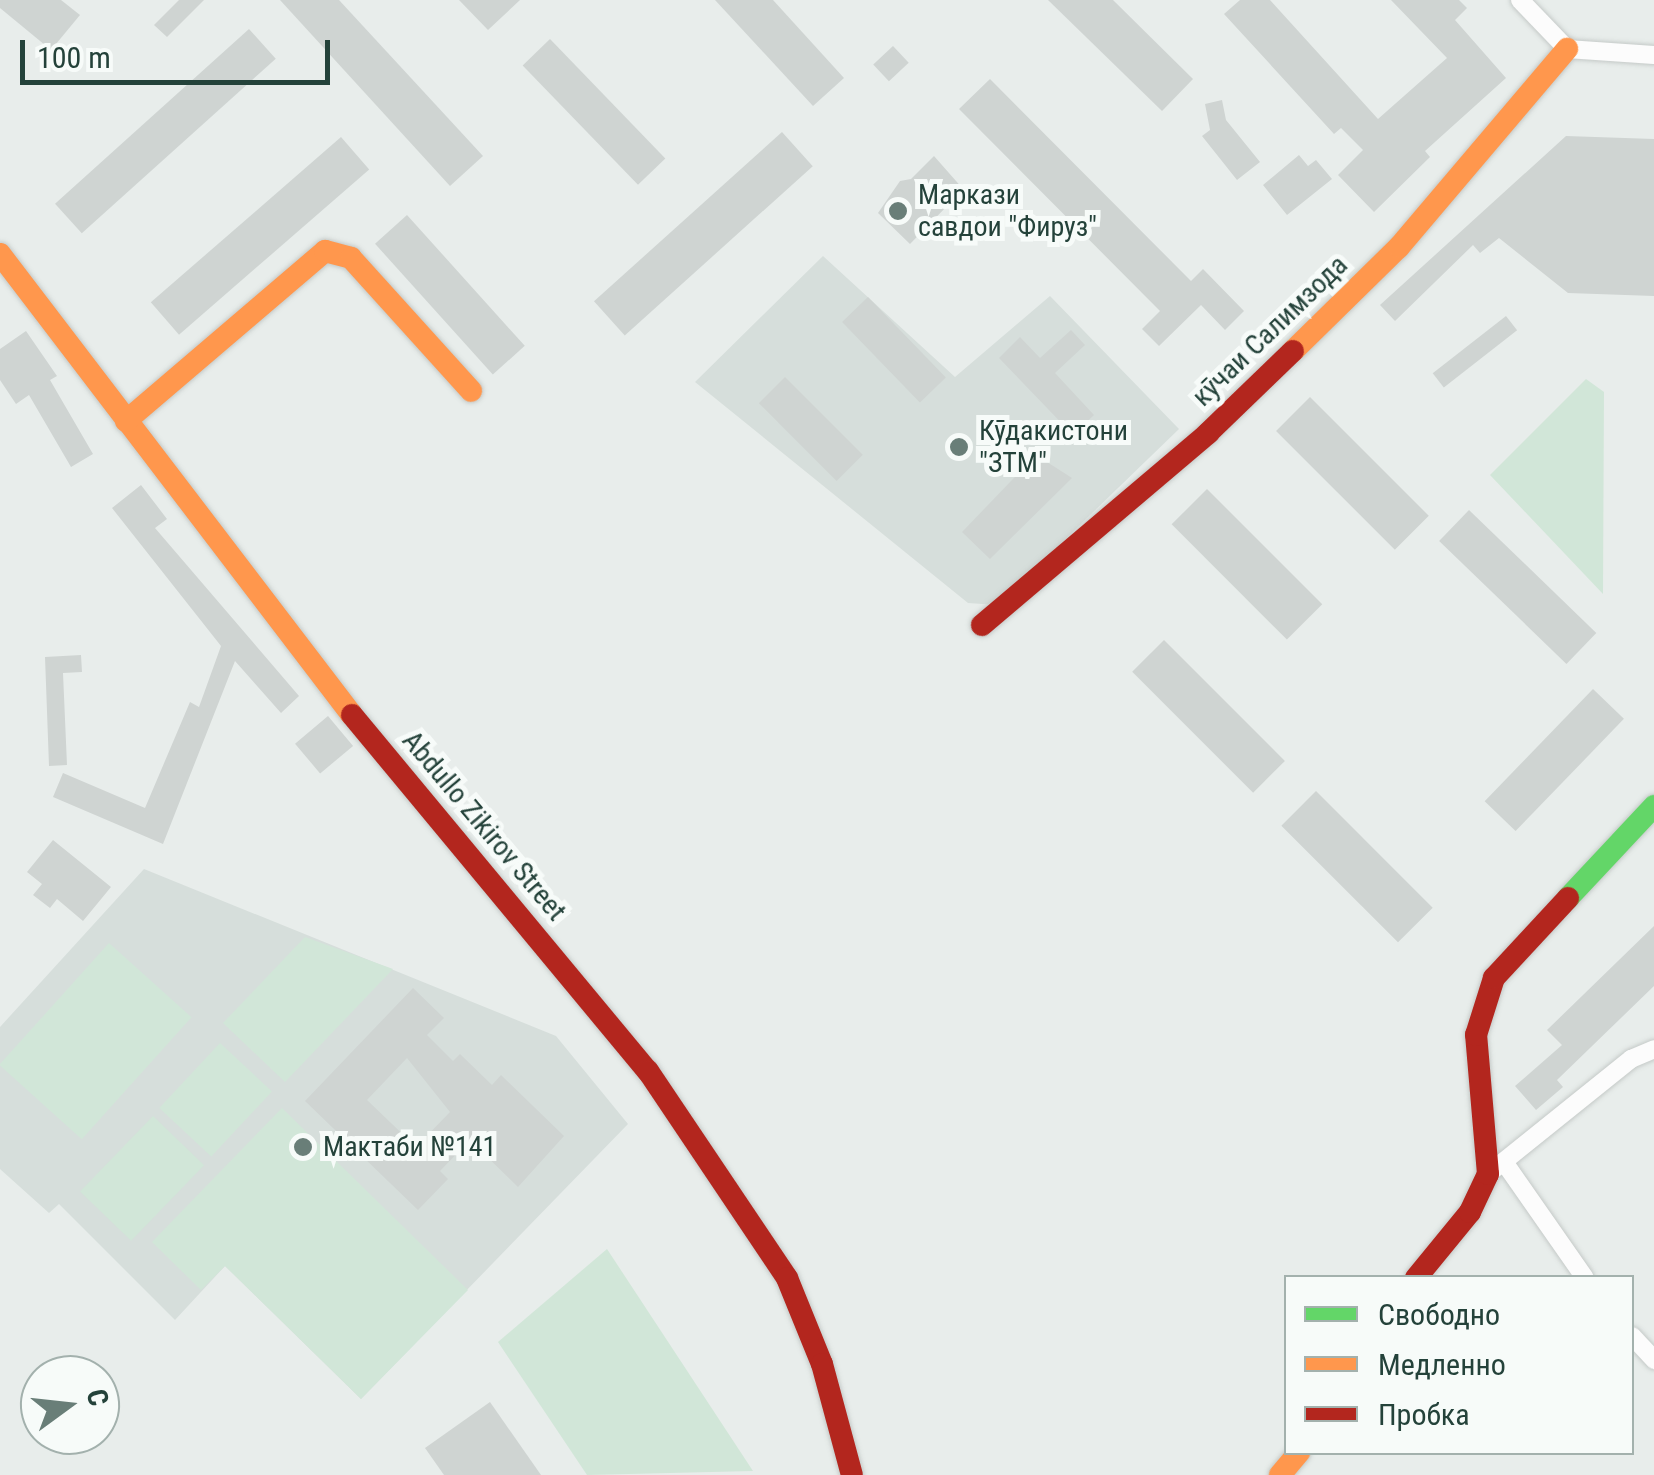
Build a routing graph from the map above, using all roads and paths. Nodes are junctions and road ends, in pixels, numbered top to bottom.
1 (1520, 0) edge
2 (1567, 48) junction
3 (1654, 56) edge
4 (0, 254) edge
5 (471, 391) dead end
6 (126, 422) junction
7 (982, 625) dead end
8 (1654, 806) edge
9 (1654, 1049) edge
10 (1496, 1168) junction
11 (1418, 1275) edge
12 (1584, 1275) edge
13 (1634, 1338) edge
14 (1654, 1360) edge
15 (1297, 1455) edge
16 (852, 1475) edge
17 (1280, 1475) edge

1 - 2 street
2 - 3 street
2 - 7 street, кӯчаи Салимзода
4 - 6 street, Abdullo Zikirov Street
5 - 6 street
6 - 16 street, Abdullo Zikirov Street
8 - 10 street
9 - 10 street
10 - 11 street
10 - 12 street
13 - 14 street
15 - 17 street

